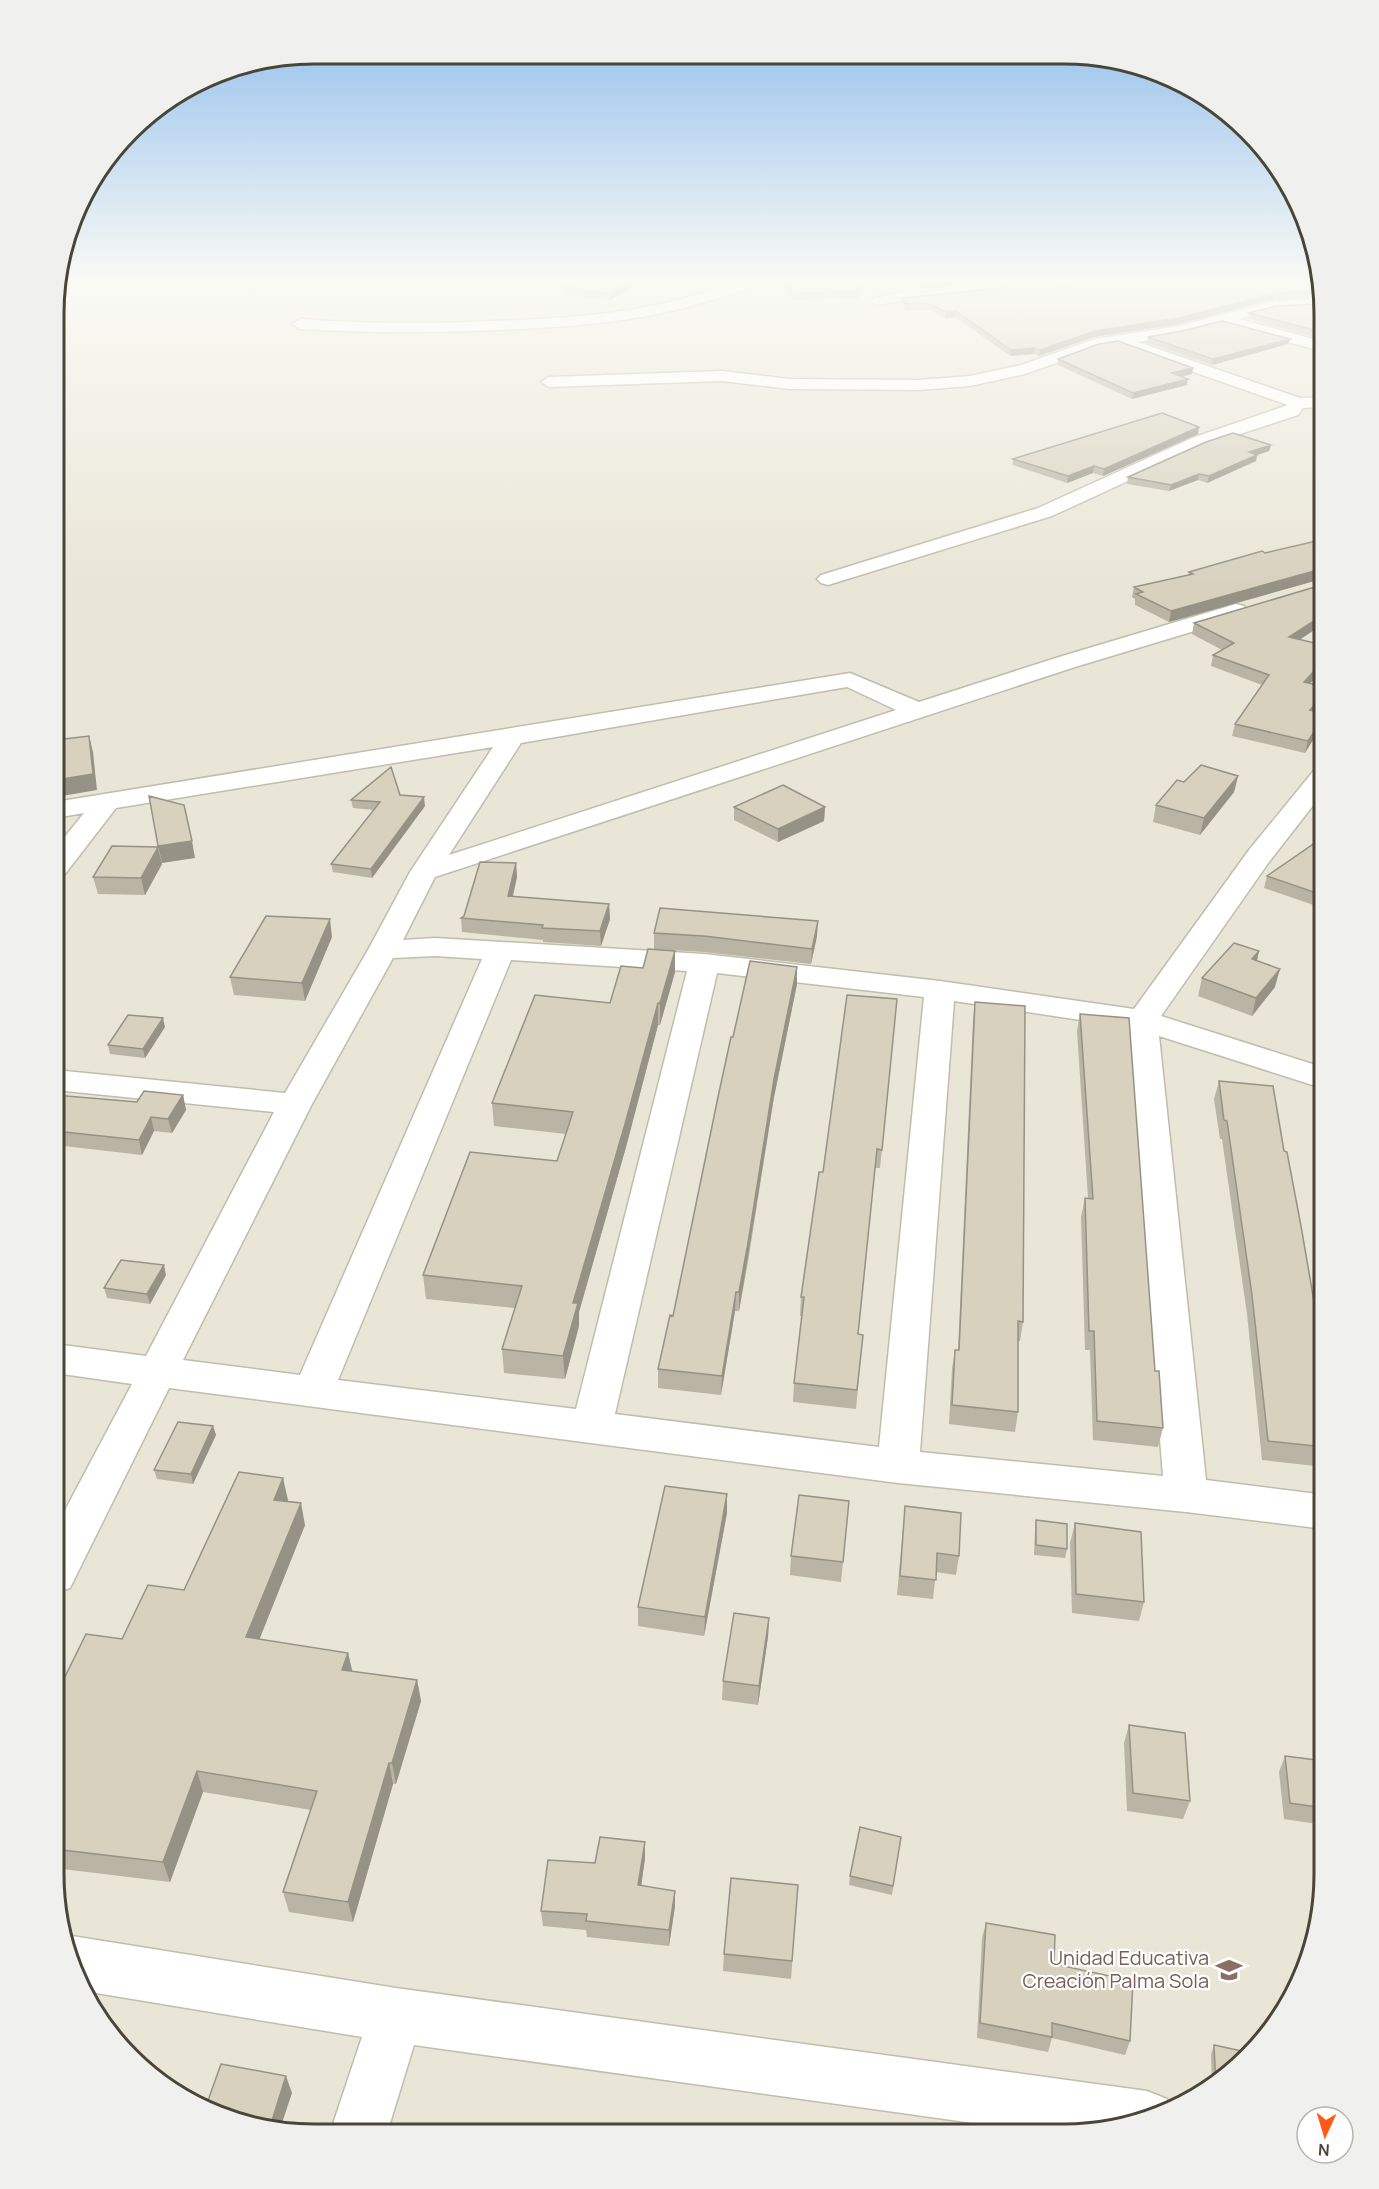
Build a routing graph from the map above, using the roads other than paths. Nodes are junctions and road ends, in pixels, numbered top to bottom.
1 (602, 380) edge
2 (757, 380) edge
3 (974, 380) edge
4 (1233, 380) edge
5 (549, 382) dead end
6 (1315, 402) edge
7 (1298, 403) junction
8 (828, 579) dead end
9 (1258, 605) edge
10 (918, 711) junction
11 (512, 737) junction
12 (1315, 785) edge
13 (108, 801) junction
14 (64, 809) edge
15 (64, 857) edge
16 (424, 872) junction
17 (383, 950) junction
18 (500, 951) junction
19 (704, 963) junction
20 (940, 990) junction
21 (1142, 1020) junction
22 (1315, 1076) edge
23 (64, 1081) edge
24 (295, 1104) junction
25 (64, 1360) edge
26 (160, 1371) junction
27 (313, 1391) junction
28 (592, 1426) junction
29 (898, 1466) junction
30 (1186, 1495) junction
31 (1315, 1511) edge
32 (64, 1556) edge
33 (82, 1966) edge
34 (396, 2015) junction
35 (1128, 2116) edge
36 (361, 2124) edge

1 - 5 street
2 - 3 street
4 - 7 street
6 - 7 street
7 - 8 street
9 - 10 street
10 - 11 street
10 - 16 street
11 - 13 street
11 - 16 street
12 - 21 street
13 - 14 street
13 - 15 street
16 - 17 street
17 - 18 street
17 - 24 street
18 - 19 street
18 - 27 street
19 - 20 street
19 - 28 street
20 - 21 street
20 - 29 street
21 - 22 street
21 - 30 street
23 - 24 street
24 - 26 street
25 - 26 street
26 - 27 street
26 - 32 street
27 - 28 street
28 - 29 street
29 - 30 street
30 - 31 street
33 - 34 street
34 - 35 street
34 - 36 street

